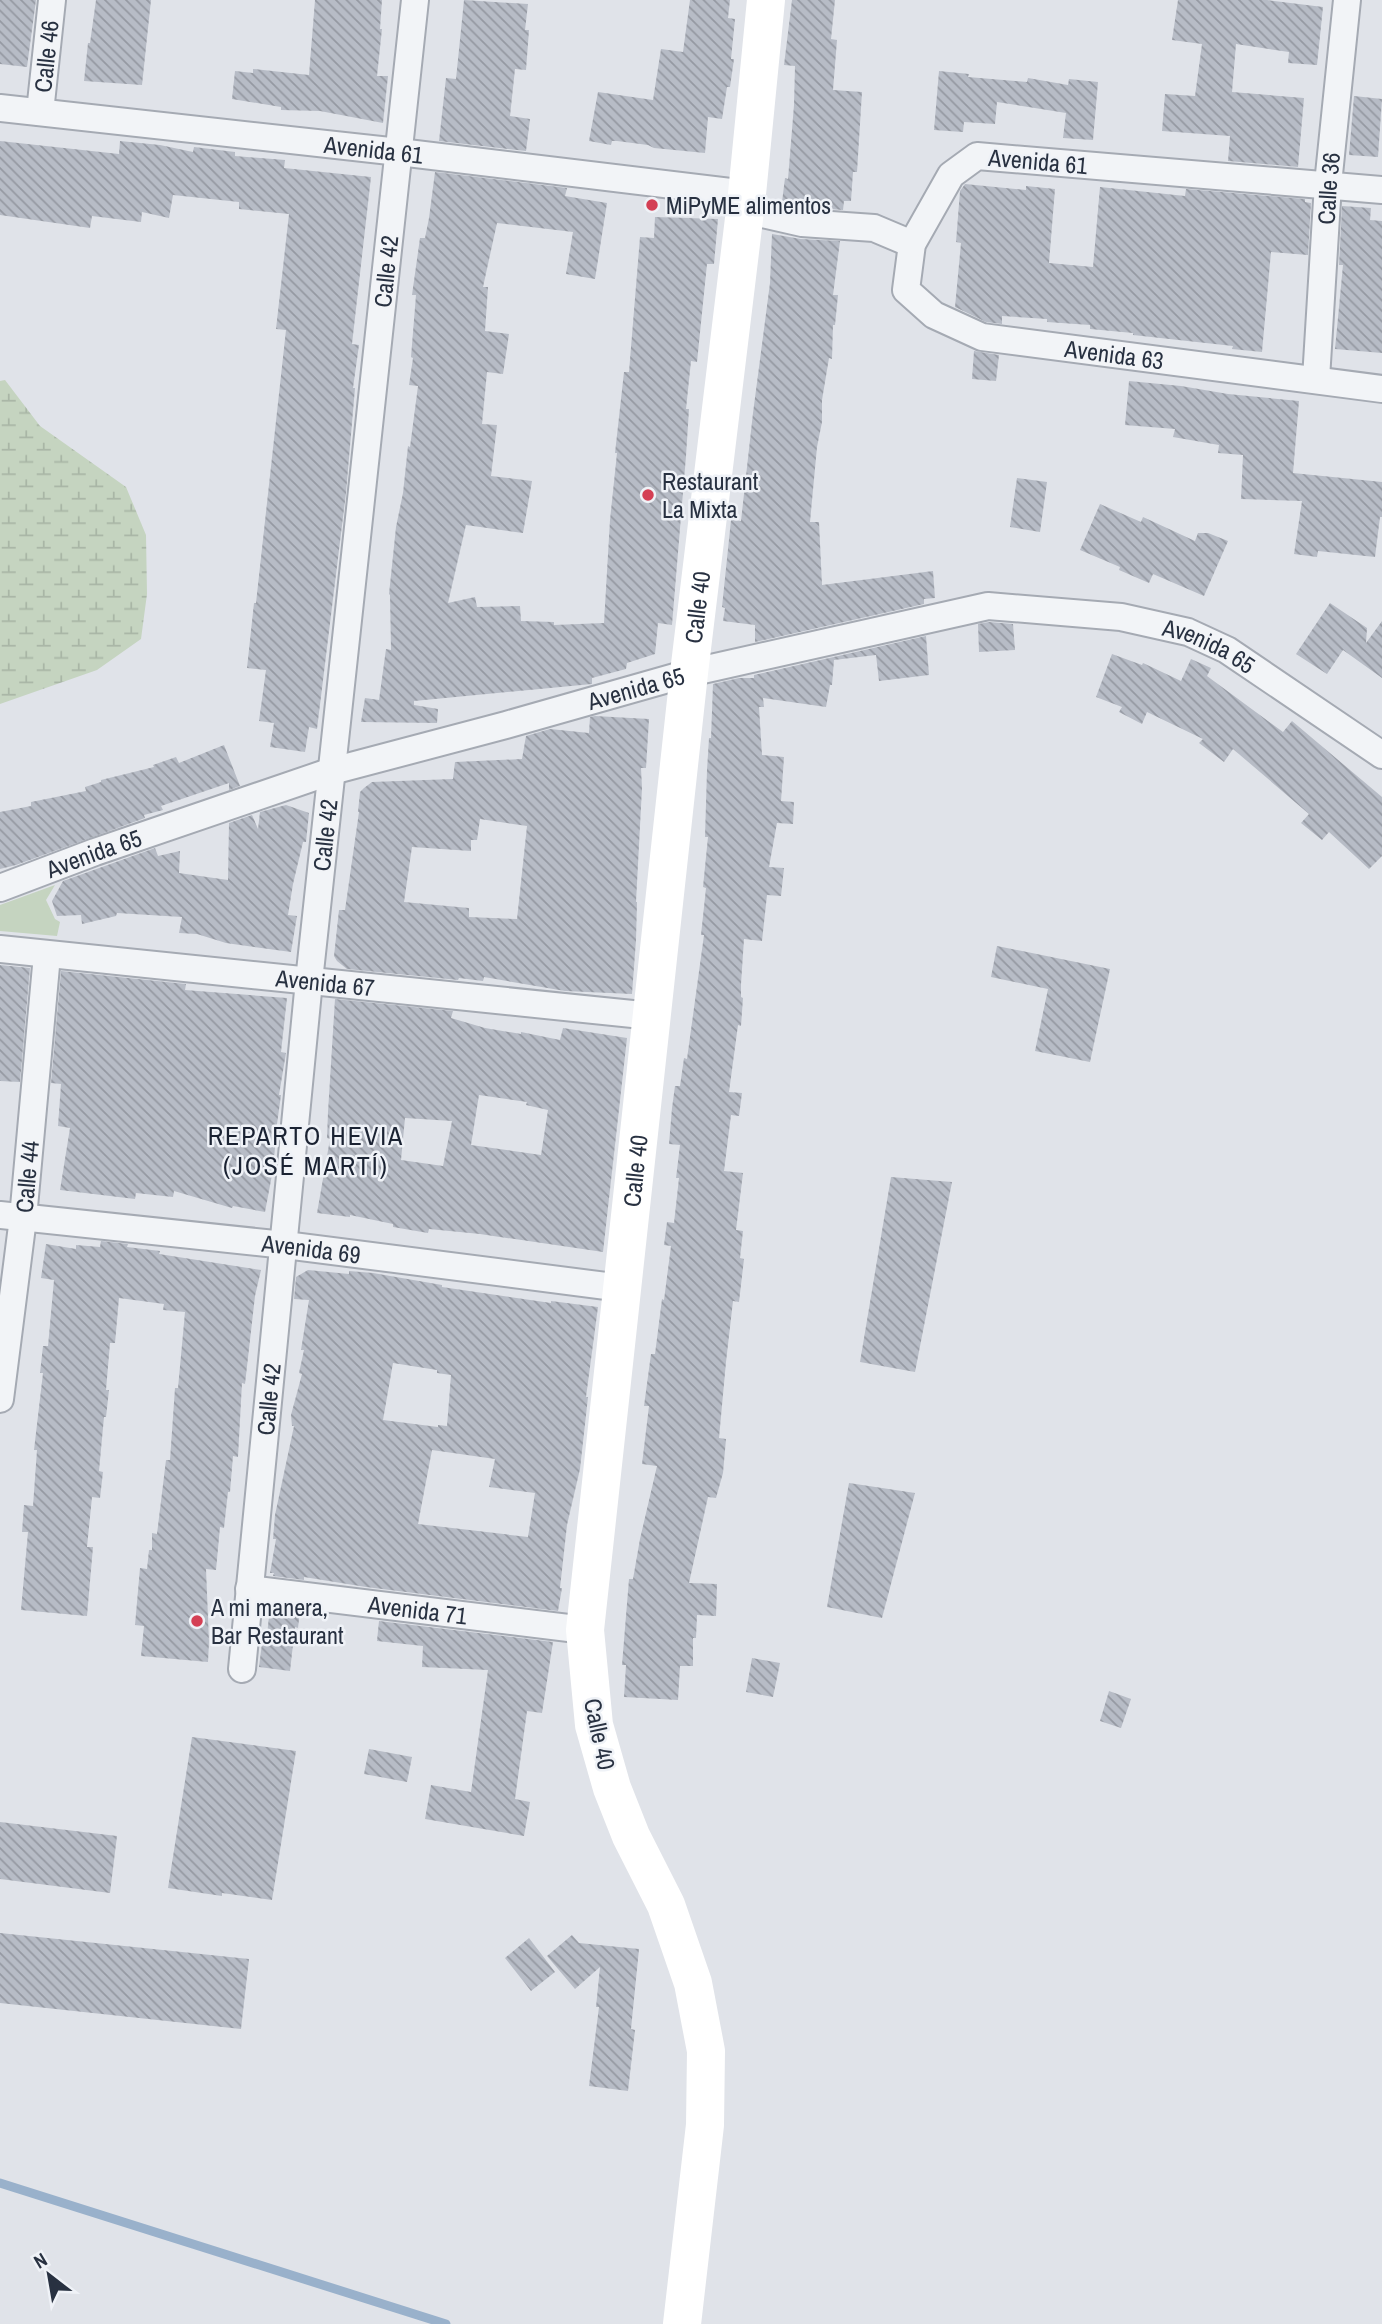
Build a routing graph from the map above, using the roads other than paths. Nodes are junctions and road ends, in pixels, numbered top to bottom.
1 (52, 0) edge
2 (415, 0) edge
3 (766, 0) edge
4 (1347, 0) edge
5 (0, 108) edge
6 (40, 111) junction
7 (398, 152) junction
8 (1328, 184) junction
9 (1382, 190) edge
10 (746, 202) junction
11 (912, 244) junction
12 (1316, 379) junction
13 (1382, 389) edge
14 (690, 673) junction
15 (1382, 755) edge
16 (332, 771) junction
17 (0, 888) edge
18 (0, 949) edge
19 (47, 955) junction
20 (309, 981) junction
21 (652, 1016) junction
22 (11, 1217) edge
23 (285, 1245) junction
24 (622, 1288) junction
25 (0, 1399) edge
26 (249, 1589) junction
27 (584, 1630) junction
28 (242, 1669) dead end
29 (681, 2324) edge

1 - 6 street, Calle 46
2 - 7 street, Calle 42
3 - 10 main road, Calle 40
4 - 8 street, Calle 36
5 - 6 street, Avenida 61
6 - 7 street, Avenida 61
7 - 10 street, Avenida 61
7 - 16 street, Calle 42
8 - 9 street, Avenida 61
8 - 11 street, Avenida 61
8 - 12 street, Calle 36
10 - 11 street, Avenida 61
10 - 14 main road, Calle 40
11 - 12 street, Avenida 63
12 - 13 street, Avenida 63
14 - 15 street, Avenida 65
14 - 16 street, Avenida 65
14 - 21 main road, Calle 40
16 - 17 street, Avenida 65
16 - 20 street, Calle 42
18 - 19 street, Avenida 67
19 - 20 street, Avenida 67
19 - 22 street, Calle 44
20 - 21 street, Avenida 67
20 - 23 street, Calle 42
21 - 24 main road, Calle 40
22 - 23 street, Avenida 69
22 - 25 street, Calle 44
23 - 24 street, Avenida 69
23 - 26 street, Calle 42
24 - 27 main road, Calle 40
26 - 27 street, Avenida 71
26 - 28 street, Calle 42
27 - 29 main road, Calle 40

